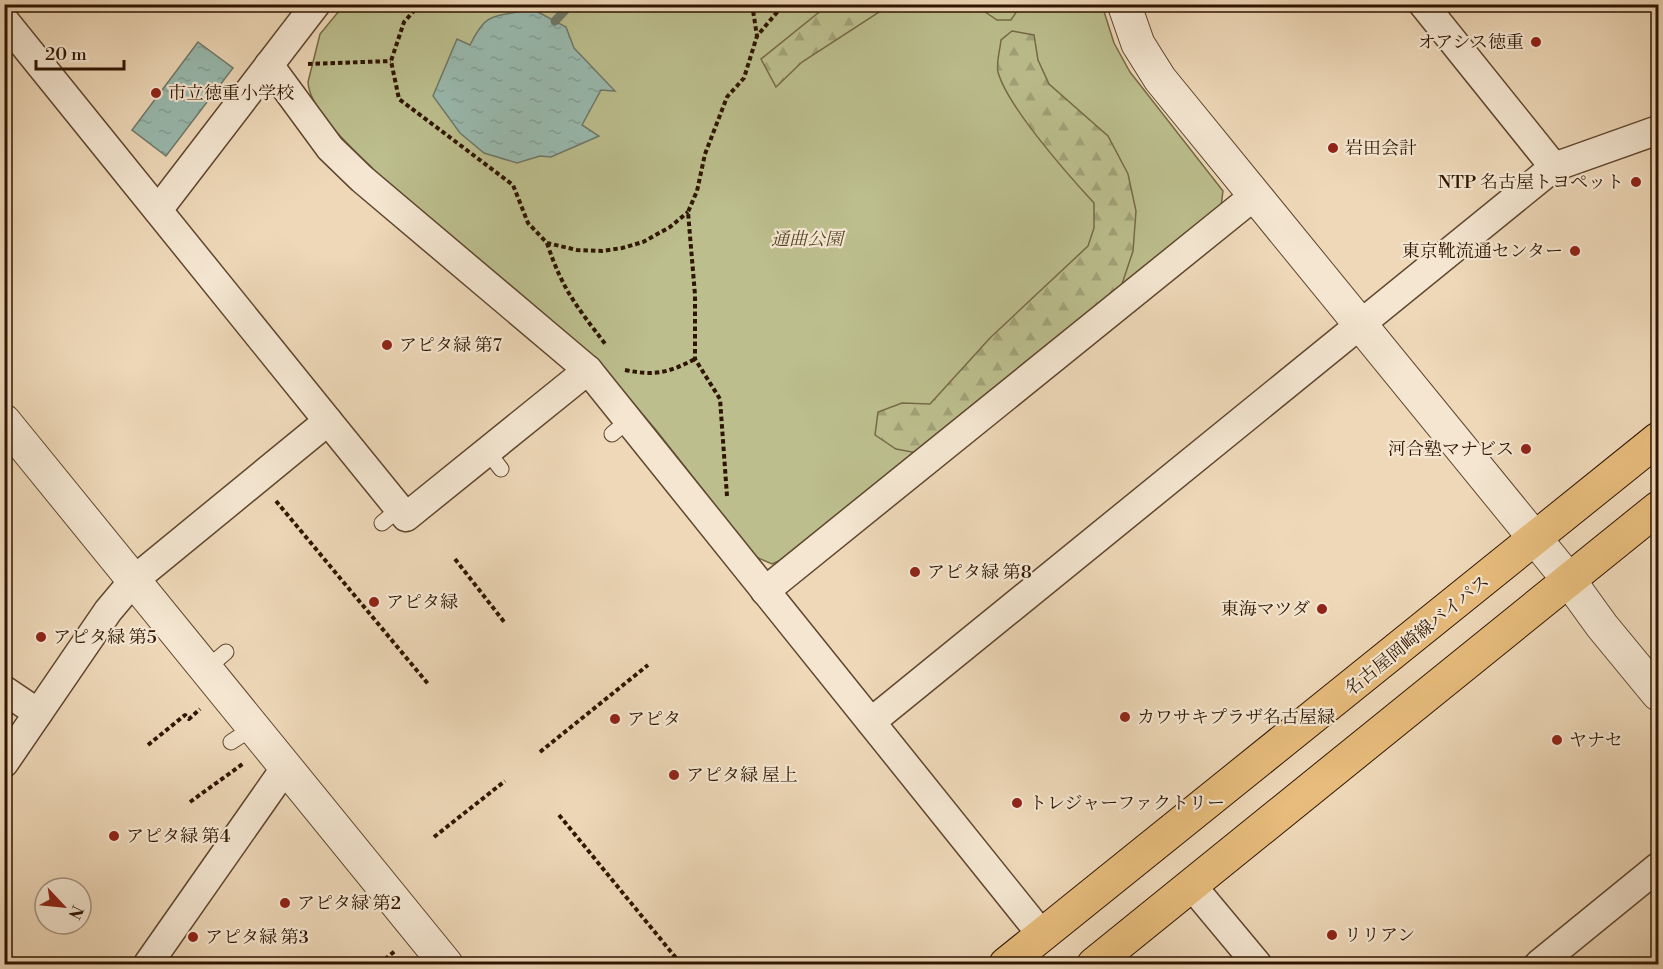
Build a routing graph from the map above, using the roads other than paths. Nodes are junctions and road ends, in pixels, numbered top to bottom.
1 (316, 4) edge
2 (1124, 4) edge
3 (1423, 4) edge
4 (4, 20) edge
5 (268, 65) junction
6 (1659, 130) edge
7 (1554, 167) junction
8 (1254, 196) junction
9 (158, 210) junction
10 (1361, 325) junction
11 (588, 370) junction
12 (4, 421) edge
13 (328, 421) junction
14 (1659, 439) edge
15 (1659, 508) edge
16 (1535, 538) junction
17 (1568, 579) junction
18 (134, 580) junction
19 (765, 591) junction
20 (4, 690) edge
21 (1659, 694) edge
22 (38, 713) junction
23 (871, 722) junction
24 (8, 764) edge
25 (286, 767) junction
26 (1659, 867) edge
27 (1192, 886) junction
28 (1042, 935) junction
29 (148, 964) edge
30 (446, 964) edge
31 (1006, 964) edge
32 (1094, 964) edge
33 (1257, 964) edge
34 (1539, 964) edge

1 - 5 street
2 - 8 street
3 - 7 street
4 - 9 street
5 - 9 street
5 - 11 street
6 - 7 street
7 - 10 street
8 - 10 street
8 - 19 street
9 - 13 street
10 - 16 street
10 - 23 street
11 - 13 street
11 - 19 street
12 - 18 street
13 - 18 street
14 - 16 main road, 名古屋岡崎線バイパス
15 - 17 main road
16 - 17 street
16 - 28 main road, 名古屋岡崎線バイパス
17 - 21 street
17 - 27 main road
18 - 22 street
18 - 25 street
19 - 23 street
20 - 22 street
22 - 24 street
23 - 28 street
25 - 29 street
25 - 30 street
26 - 34 street
27 - 32 main road
27 - 33 street
28 - 31 main road, 名古屋岡崎線バイパス

